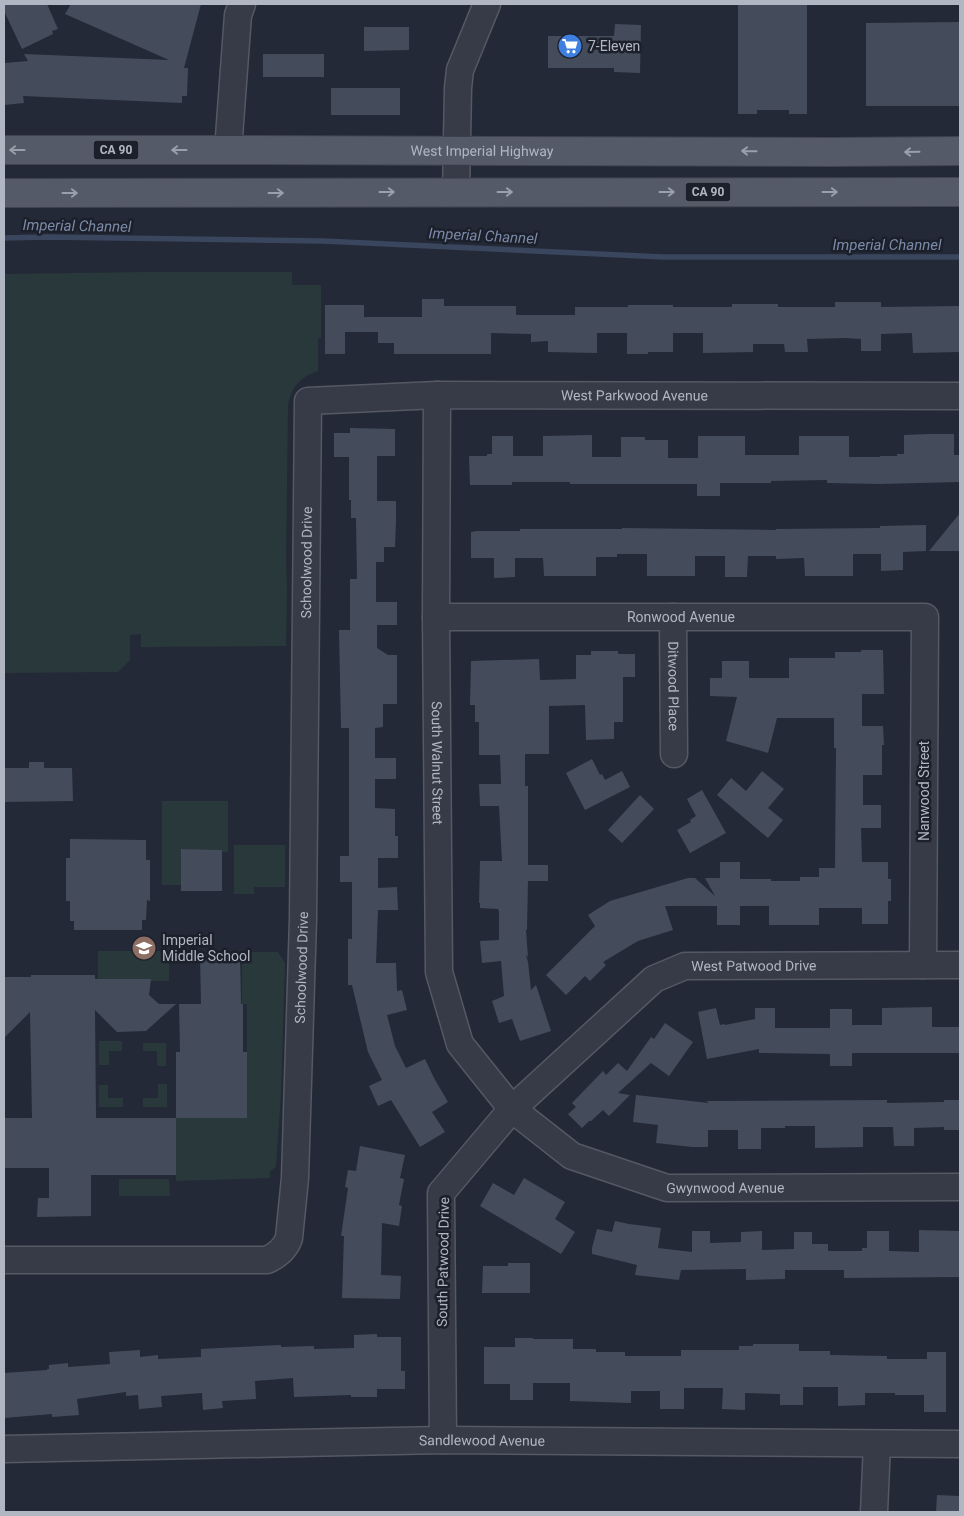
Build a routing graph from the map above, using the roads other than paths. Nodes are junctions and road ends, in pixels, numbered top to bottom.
1 (242, 4) edge
2 (487, 4) edge
3 (4, 150) edge
4 (228, 150) junction
5 (456, 151) junction
6 (960, 151) edge
7 (456, 192) junction
8 (960, 192) edge
9 (4, 193) edge
10 (437, 396) junction
11 (960, 396) edge
12 (308, 401) joint
13 (436, 617) junction
14 (673, 617) junction
15 (925, 617) joint
16 (674, 754) dead end
17 (923, 965) junction
18 (960, 965) edge
19 (512, 1109) junction
20 (960, 1187) edge
21 (4, 1260) edge
22 (443, 1440) junction
23 (876, 1444) junction
24 (960, 1444) edge
25 (4, 1449) edge
26 (874, 1512) edge

1 - 4 street
2 - 5 street
4 -> 3 main road, West Imperial Highway / CA 90
4 - 5 main road, West Imperial Highway / CA 90
6 -> 5 main road, West Imperial Highway / CA 90
5 - 7 street
7 -> 8 main road, CA 90
9 -> 7 main road, CA 90
10 - 11 street, West Parkwood Avenue
10 - 12 street, West Parkwood Avenue
10 - 13 street, South Walnut Street
12 - 21 street, Schoolwood Drive
13 - 14 street, Ronwood Avenue
13 - 19 street, South Walnut Street
14 - 15 street, Ronwood Avenue
14 - 16 street, Ditwood Place
15 - 17 street, Nanwood Street
17 - 18 street, West Patwood Drive
17 - 19 street, West Patwood Drive
19 - 20 street, Gwynwood Avenue
19 - 22 street, South Patwood Drive
22 - 23 street, Sandlewood Avenue
22 - 25 street, Sandlewood Avenue
23 - 24 street, Sandlewood Avenue
23 - 26 street

